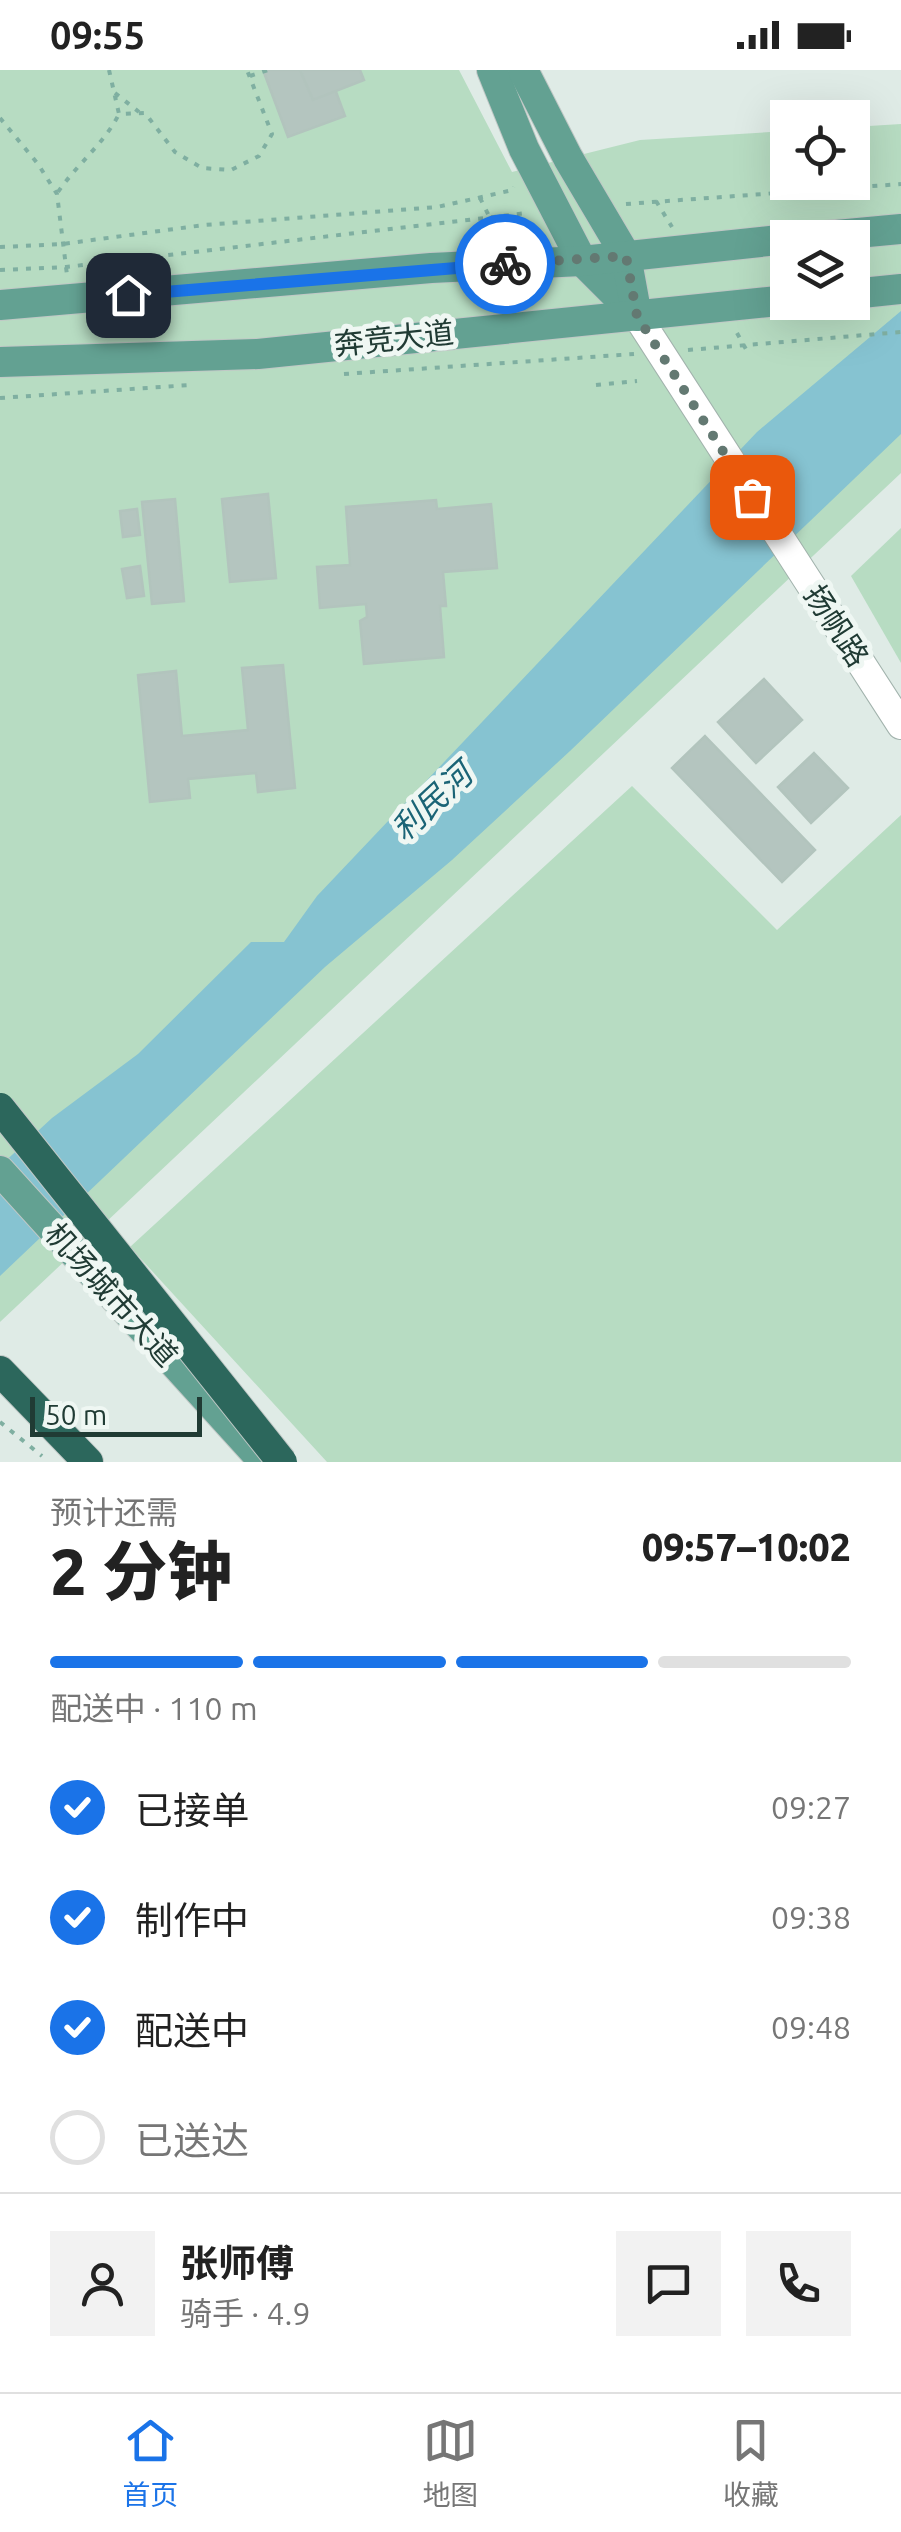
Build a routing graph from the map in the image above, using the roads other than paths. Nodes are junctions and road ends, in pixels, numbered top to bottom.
1 (492, 70) edge
2 (523, 70) edge
3 (901, 228) edge
4 (870, 231) edge
5 (770, 241) edge
6 (626, 256) junction
7 (582, 260) junction
8 (901, 289) edge
9 (870, 292) edge
10 (770, 302) edge
11 (0, 304) edge
12 (637, 316) junction
13 (0, 362) edge
14 (901, 725) edge
15 (0, 1108) edge
16 (0, 1171) edge
17 (0, 1354) edge
18 (0, 1372) edge
19 (0, 1387) edge
20 (72, 1462) edge
21 (88, 1462) edge
22 (97, 1462) edge
23 (264, 1462) edge
24 (282, 1462) edge

1 - 7 main road, 扬帆路
2 - 6 main road
3 - 4 main road
5 - 6 main road
6 - 7 main road
6 - 12 main road
7 - 11 main road
7 - 12 main road, 扬帆路
8 - 9 main road
10 - 12 main road, 奔竞大道
12 - 13 main road, 奔竞大道
12 - 14 street, 扬帆路
15 - 24 highway, bridge
16 - 23 main road, 机场城市大道
17 - 22 main road
18 - 21 highway
19 - 20 highway

